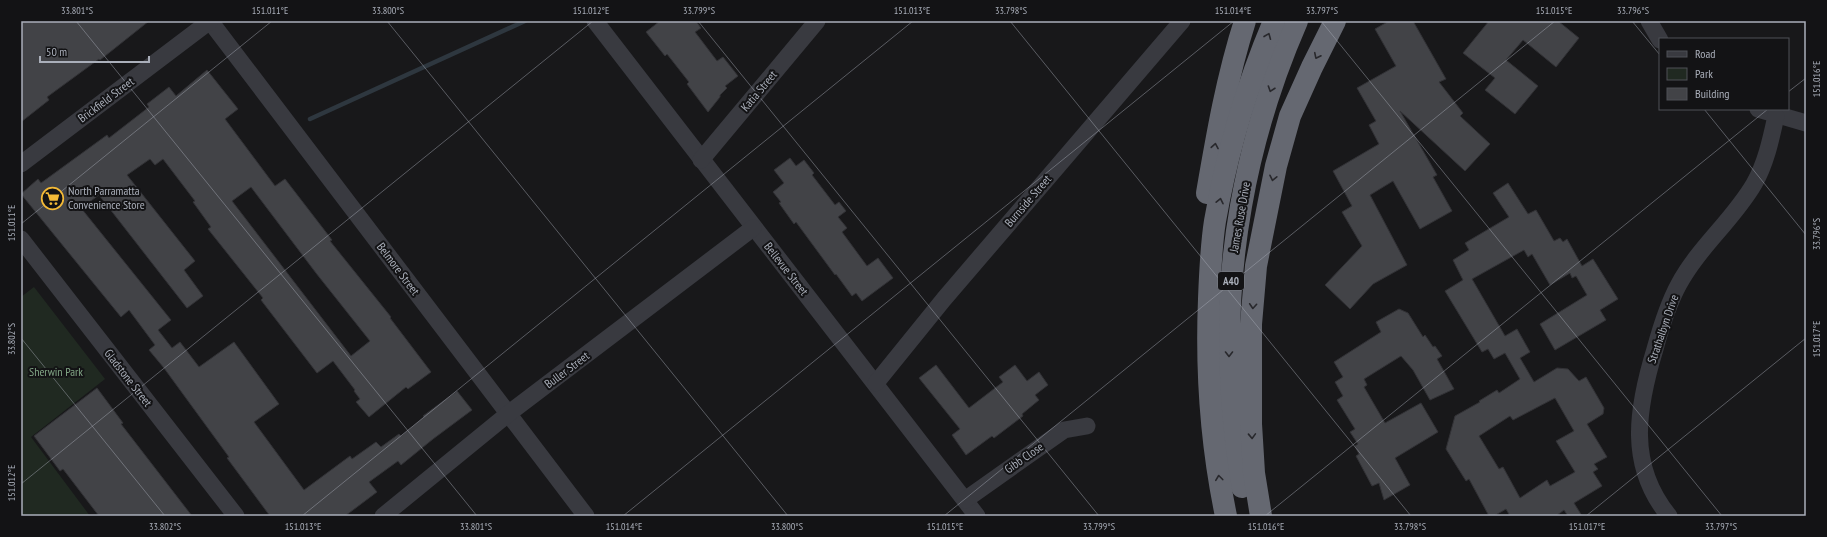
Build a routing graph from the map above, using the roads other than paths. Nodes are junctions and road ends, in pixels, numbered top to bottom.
1 (210, 21) edge
2 (595, 21) edge
3 (817, 21) edge
4 (1182, 21) edge
5 (1245, 21) edge
6 (1274, 21) edge
7 (1297, 21) edge
8 (1335, 21) edge
9 (1649, 21) edge
10 (1659, 38) edge
11 (1761, 110) edge
12 (1776, 116) junction
13 (1806, 123) edge
14 (701, 160) junction
15 (21, 164) edge
16 (753, 228) junction
17 (21, 239) edge
18 (876, 383) junction
19 (1208, 393) junction
20 (508, 414) junction
21 (1087, 426) dead end
22 (965, 500) junction
23 (236, 516) edge
24 (383, 516) edge
25 (586, 516) edge
26 (977, 516) edge
27 (1226, 516) edge
28 (1248, 516) edge
29 (1261, 516) edge
30 (1669, 516) edge

1 - 15 street, Brickfield Street
1 - 20 street, Belmore Street
2 - 14 street, Bellevue Street
3 - 14 street, Katia Street
4 - 18 street, Burnside Street
19 -> 5 highway
19 -> 6 highway, James Ruse Drive / A40
7 -> 28 highway, James Ruse Drive / A40
8 -> 29 highway
9 - 10 street
11 - 12 street
12 - 13 street
12 - 30 street, Strathalbyn Drive
14 - 16 street, Bellevue Street
16 - 18 street, Bellevue Street
16 - 20 street, Buller Street
17 - 23 street, Gladstone Street
18 - 22 street, Bellevue Street
27 -> 19 highway, James Ruse Drive / A40
20 - 24 street, Buller Street
20 - 25 street, Belmore Street
21 - 22 street, Gibb Close
22 - 26 street, Bellevue Street

